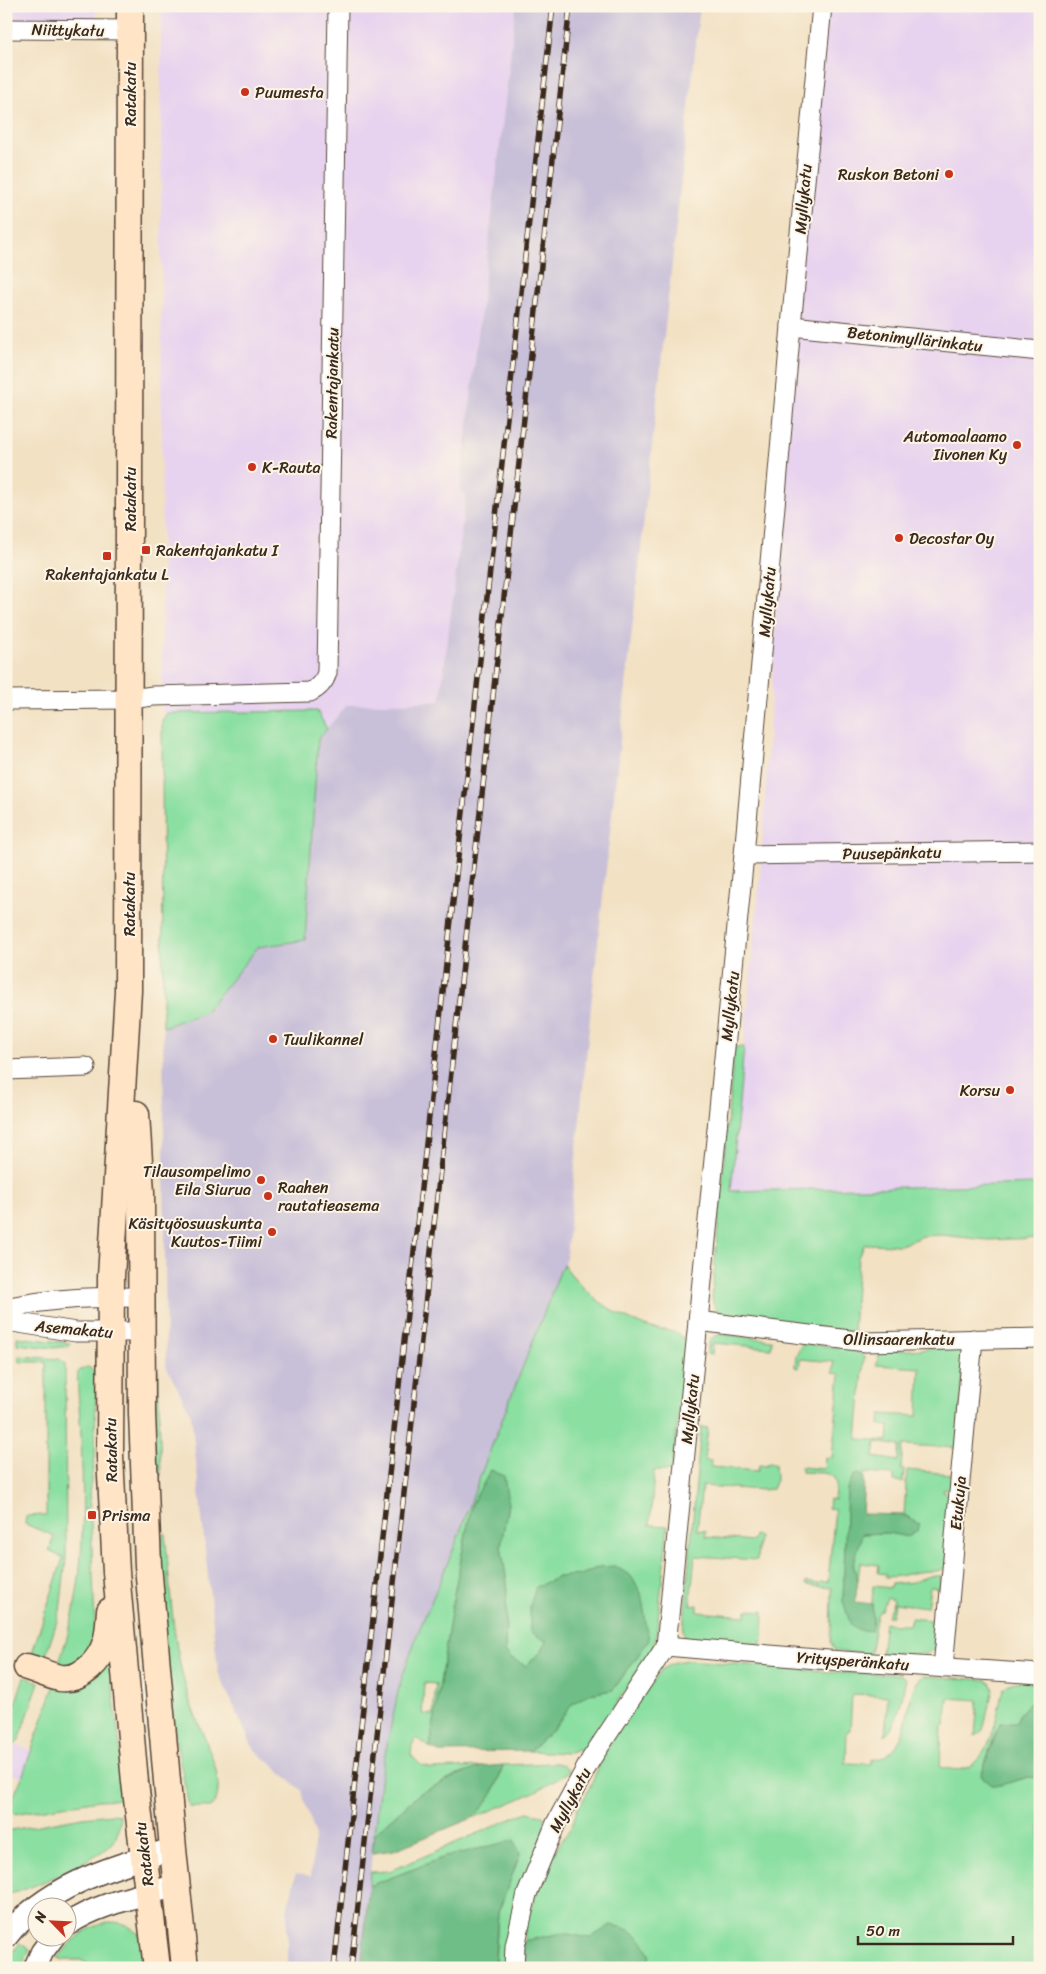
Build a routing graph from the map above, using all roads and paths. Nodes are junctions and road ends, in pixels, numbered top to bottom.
1 (338, 6) edge
2 (822, 6) edge
3 (130, 18) edge
4 (6, 29) edge
5 (791, 326) junction
6 (1040, 351) edge
7 (130, 699) junction
8 (6, 700) edge
9 (1040, 851) edge
10 (744, 855) junction
11 (128, 991) junction
12 (86, 1068) dead end
13 (6, 1070) edge
14 (112, 1297) junction
15 (141, 1297) junction
16 (6, 1308) edge
17 (6, 1321) edge
18 (698, 1321) junction
19 (142, 1332) junction
20 (110, 1333) junction
21 (1040, 1338) edge
22 (973, 1339) junction
23 (114, 1540) junction
24 (666, 1646) junction
25 (27, 1667) dead end
26 (943, 1668) junction
27 (1040, 1674) edge
28 (172, 1849) junction
29 (144, 1858) junction
30 (178, 1885) junction
31 (149, 1894) junction
32 (78, 1917) edge
33 (6, 1937) edge
34 (46, 1946) edge
35 (34, 1968) edge
36 (157, 1968) edge
37 (185, 1968) edge
38 (514, 1968) edge

1 - 7 street, Rakentajankatu
2 - 5 street, Myllykatu
3 - 4 street, Niittykatu
3 - 7 main road, Ratakatu
5 - 6 street, Betonimyllärinkatu
5 - 10 street, Myllykatu
7 - 8 street, Rakentajankatu
7 - 11 main road, Ratakatu
9 - 10 street, Puusepänkatu
10 - 18 street, Myllykatu
11 - 14 main road, Ratakatu
11 - 15 main road, Ratakatu
12 - 13 street
14 - 15 street, Asemakatu
14 - 16 street, Asemakatu
14 - 20 main road, Ratakatu
15 - 19 main road, Ratakatu
17 - 20 street, Asemakatu
18 - 22 street, Ollinsaarenkatu
18 - 24 street, Myllykatu
19 - 20 street, Asemakatu
19 - 28 main road, Ratakatu
20 - 23 main road, Ratakatu
21 - 22 street, Ollinsaarenkatu
22 - 26 street, Etukuja
23 - 25 main road
23 - 29 main road, Ratakatu
24 - 26 street, Yritysperänkatu
24 - 38 street, Myllykatu
26 - 27 street, Yritysperänkatu
28 - 29 street
28 - 30 main road, Ratakatu
29 - 31 main road, Ratakatu
29 - 33 street
30 - 31 street
30 - 37 main road, Ratakatu
31 - 32 street
31 - 36 main road, Ratakatu
34 - 35 street

